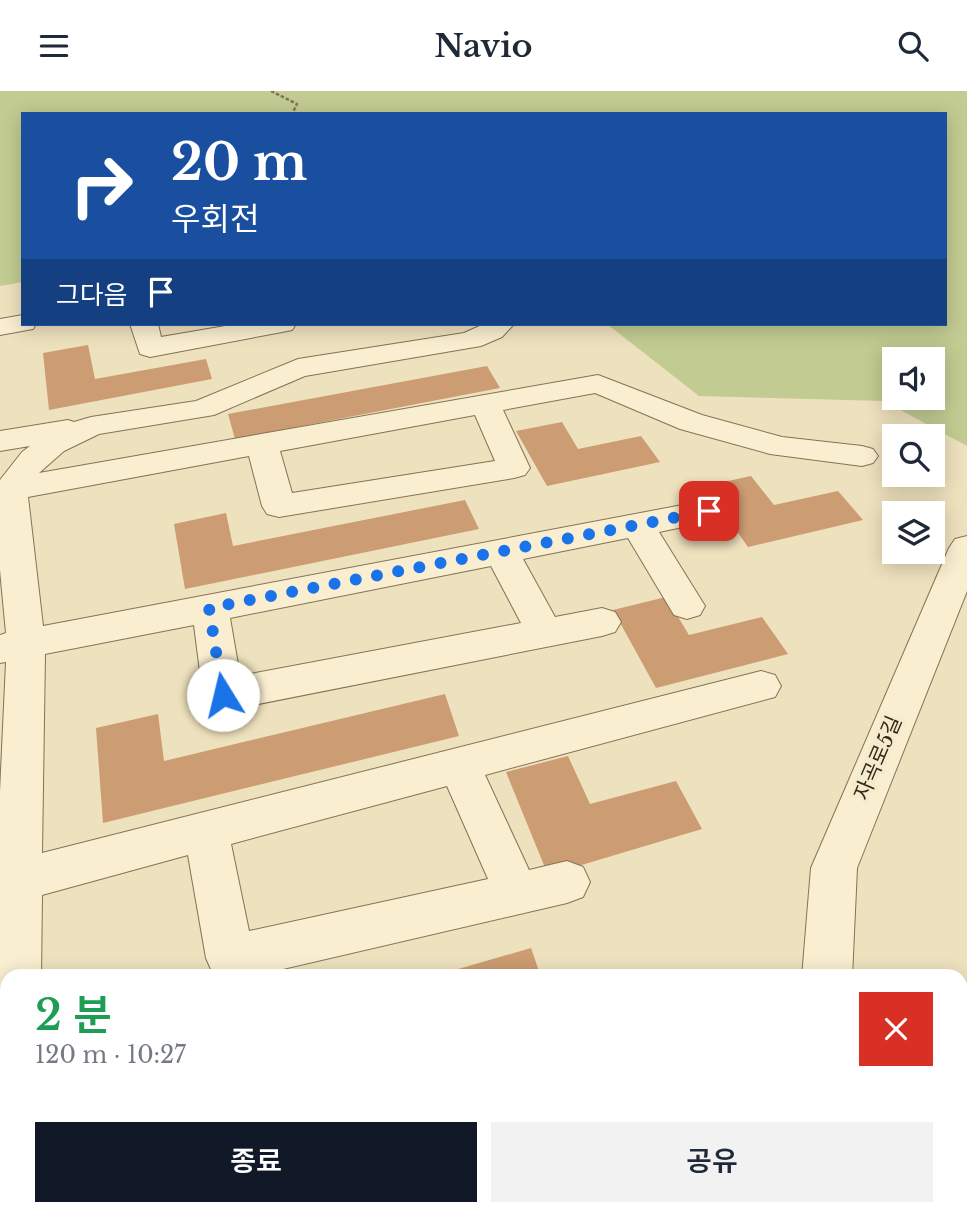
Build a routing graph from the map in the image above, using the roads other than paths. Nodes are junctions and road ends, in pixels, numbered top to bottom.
1 (21, 323) edge
2 (144, 326) edge
3 (271, 326) edge
4 (296, 326) edge
5 (498, 326) edge
6 (0, 327) edge
7 (445, 333) edge
8 (308, 367) junction
9 (485, 404) junction
10 (91, 426) junction
11 (0, 441) edge
12 (262, 445) junction
13 (862, 456) dead end
14 (7, 490) edge
15 (709, 511) dead end
16 (637, 525) junction
17 (967, 548) edge
18 (501, 552) junction
19 (687, 606) dead end
20 (209, 608) junction
21 (602, 622) dead end
22 (545, 633) junction
23 (13, 646) edge
24 (761, 686) dead end
25 (459, 765) junction
26 (206, 832) junction
27 (567, 882) dead end
28 (9, 883) edge
29 (517, 893) junction
30 (15, 969) edge
31 (828, 969) edge

1 - 6 street
2 - 3 street
4 - 8 street
5 - 7 street
7 - 8 street
8 - 10 street
9 - 12 street
9 - 12 street
9 - 13 street
10 - 11 street
10 - 14 street
12 - 14 street
14 - 23 street
15 - 16 street
16 - 18 street
16 - 19 street
17 - 31 street, 자곡로5길
18 - 20 street
18 - 22 street
20 - 22 street
20 - 23 street
21 - 22 street
23 - 28 street
24 - 25 street
25 - 26 street
25 - 29 street
26 - 28 street
26 - 29 street
27 - 29 street
28 - 30 street

